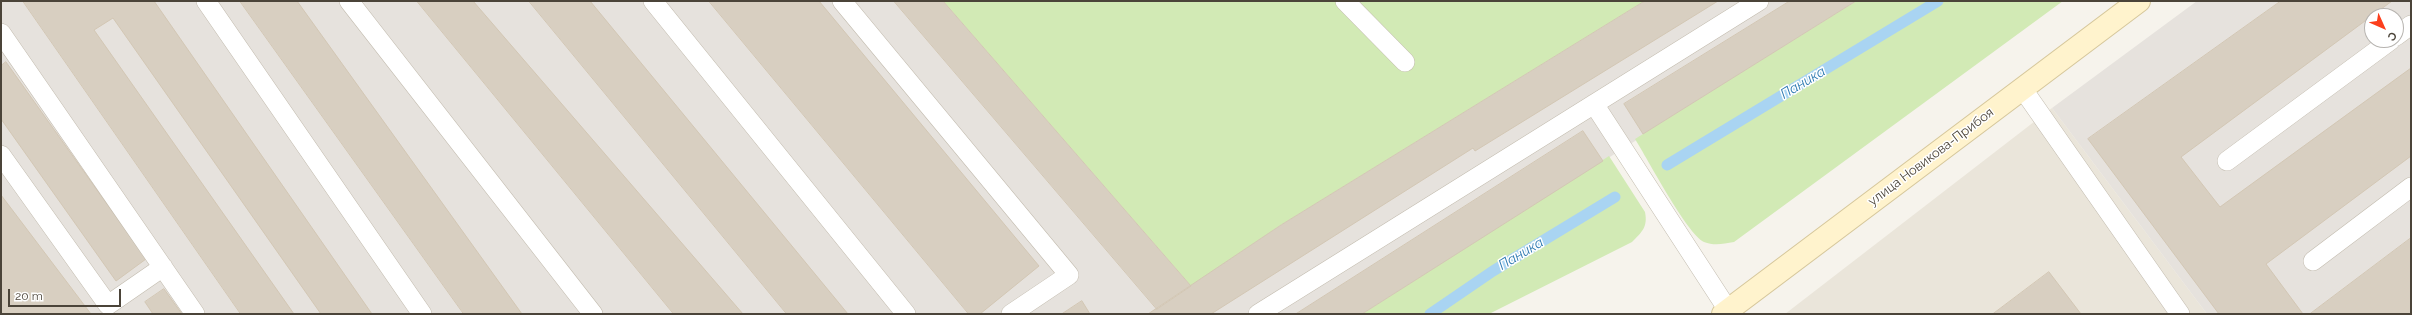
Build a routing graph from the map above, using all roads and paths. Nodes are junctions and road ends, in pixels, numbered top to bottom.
1 (206, 1) edge
2 (349, 1) edge
3 (653, 1) edge
4 (842, 1) edge
5 (1345, 1) edge
6 (1759, 1) edge
7 (2139, 1) edge
8 (1, 33) edge
9 (2379, 48) edge
10 (1405, 62) dead end
11 (2022, 88) junction
12 (1594, 104) junction
13 (1, 155) edge
14 (2227, 161) dead end
15 (2411, 187) edge
16 (2313, 261) dead end
17 (163, 268) junction
18 (1726, 312) edge
19 (195, 314) edge
20 (422, 314) edge
21 (593, 314) edge
22 (906, 314) edge
23 (1011, 314) edge
24 (1258, 314) edge
25 (2180, 314) edge

1 - 20 lane
2 - 21 lane
3 - 22 lane
4 - 23 lane
5 - 10 lane
6 - 12 lane
7 - 11 street, улица Новикова-Прибоя
8 - 17 lane
9 - 14 lane
11 - 18 street, улица Новикова-Прибоя
11 - 25 lane
12 - 18 lane
12 - 24 lane
13 - 17 lane
15 - 16 lane
17 - 19 lane

